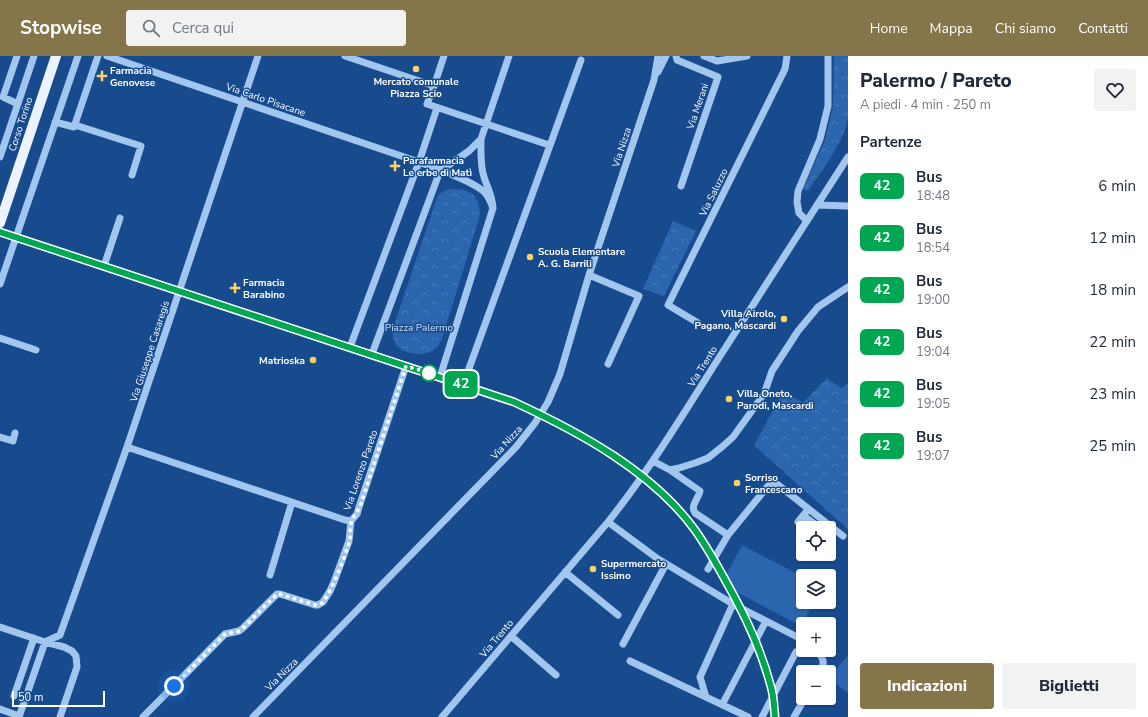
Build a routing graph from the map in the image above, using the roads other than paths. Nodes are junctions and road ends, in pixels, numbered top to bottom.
1 (16, 56) edge
2 (34, 56) edge
3 (56, 56) edge
4 (78, 56) edge
5 (98, 56) edge
6 (107, 56) edge
7 (258, 56) edge
8 (345, 56) edge
9 (444, 56) edge
10 (509, 56) edge
11 (658, 56) edge
12 (666, 56) edge
13 (676, 56) edge
14 (704, 56) edge
15 (747, 56) edge
16 (787, 56) edge
17 (828, 56) edge
18 (581, 60) dead end
19 (654, 80) junction
20 (434, 86) junction
21 (243, 102) junction
22 (18, 104) junction
23 (437, 108) junction
24 (55, 122) junction
25 (485, 124) junction
26 (75, 125) junction
27 (481, 139) junction
28 (549, 145) junction
29 (0, 157) edge
30 (848, 157) edge
31 (419, 162) junction
32 (440, 171) junction
33 (132, 175) dead end
34 (681, 186) dead end
35 (817, 205) junction
36 (848, 206) edge
37 (493, 208) junction
38 (120, 218) dead end
39 (807, 221) junction
40 (0, 223) edge
41 (0, 232) edge
42 (16, 238) junction
43 (104, 266) junction
44 (589, 275) junction
45 (0, 284) edge
46 (848, 287) edge
47 (179, 291) junction
48 (698, 323) dead end
49 (0, 338) edge
50 (350, 347) junction
51 (36, 350) dead end
52 (372, 354) junction
53 (608, 364) dead end
54 (406, 366) junction
55 (440, 377) junction
56 (463, 385) junction
57 (514, 402) tunnel mouth
58 (15, 433) dead end
59 (0, 437) edge
60 (127, 447) junction
61 (653, 461) junction
62 (670, 470) junction
63 (292, 502) junction
64 (809, 509) junction
65 (804, 516) junction
66 (351, 521) junction
67 (799, 521) edge
68 (811, 521) edge
69 (608, 522) junction
70 (728, 535) junction
71 (844, 536) dead end
72 (666, 564) junction
73 (708, 569) dead end
74 (565, 572) junction
75 (270, 575) dead end
76 (733, 604) junction
77 (618, 615) dead end
78 (766, 621) junction
79 (0, 627) edge
80 (511, 636) junction
81 (796, 636) edge
82 (34, 638) junction
83 (45, 642) junction
84 (623, 644) dead end
85 (796, 652) dead end
86 (630, 661) dead end
87 (556, 675) dead end
88 (14, 696) dead end
89 (706, 697) junction
90 (722, 705) junction
91 (801, 705) edge
92 (0, 709) edge
93 (19, 716) edge
94 (446, 716) edge
95 (60, 717) edge
96 (143, 717) edge
97 (253, 717) edge
98 (748, 717) edge
99 (762, 717) edge
100 (794, 717) edge

1 - 22 street, Corso Torino
2 - 22 street, Corso Torino
3 - 40 main road, Corso Torino
4 - 24 street
5 - 26 street
6 - 21 street, Via Carlo Pisacane
7 - 21 street, Via Giuseppe Casaregis
8 - 20 street
9 - 20 street
10 - 25 street
11 - 19 street, Via Nizza
12 - 19 street, Via Nizza
13 - 34 street, Via Merani
14 - 15 street
16 - 48 street, Via Saluzzo
17 - 39 street
18 - 28 street
19 - 44 street, Via Nizza
20 - 23 street
21 - 31 street, Via Carlo Pisacane
21 - 47 street, Via Giuseppe Casaregis
22 - 29 street, Corso Torino
23 - 25 street
23 - 31 street
24 - 26 street
24 - 42 street
25 - 27 street
25 - 28 street
26 - 33 street
27 - 32 street
27 - 37 street
28 - 56 street
30 - 35 street, Via Trento
31 - 32 street
31 - 50 street
32 - 37 street
32 - 52 street
35 - 36 street
35 - 39 street, Via Trento
37 - 55 street
38 - 43 street
39 - 61 street, Via Trento
41 - 42 street
42 - 43 street
42 - 45 street
43 - 47 street
44 - 53 street
44 - 97 street, Via Nizza
46 - 62 street
47 - 50 street
47 - 60 street, Via Giuseppe Casaregis
49 - 51 street
50 - 52 street
52 - 54 street
54 - 55 street
54 - 66 street, Via Lorenzo Pareto
55 - 56 street
56 - 57 street
58 - 59 street
60 - 63 street, Via Lorenzo Pareto
60 - 83 street, Via Giuseppe Casaregis
61 - 62 street
61 - 69 street, Via Trento
62 - 70 street
63 - 66 street, Via Lorenzo Pareto
63 - 75 street
64 - 65 street
64 - 70 street
64 - 71 street
65 - 67 street
65 - 68 street
66 - 96 street
69 - 72 street
69 - 74 street, Via Trento
70 - 73 street
72 - 76 street
72 - 84 street
74 - 77 street
74 - 80 street, Via Trento
76 - 78 street
76 - 89 street
78 - 81 street
78 - 90 street
79 - 82 street
80 - 87 street
80 - 94 street, Via Trento
82 - 83 street
82 - 88 street
83 - 93 street
83 - 95 street
85 - 99 street
86 - 89 street
89 - 90 street
90 - 98 street
91 - 100 street
92 - 93 street

